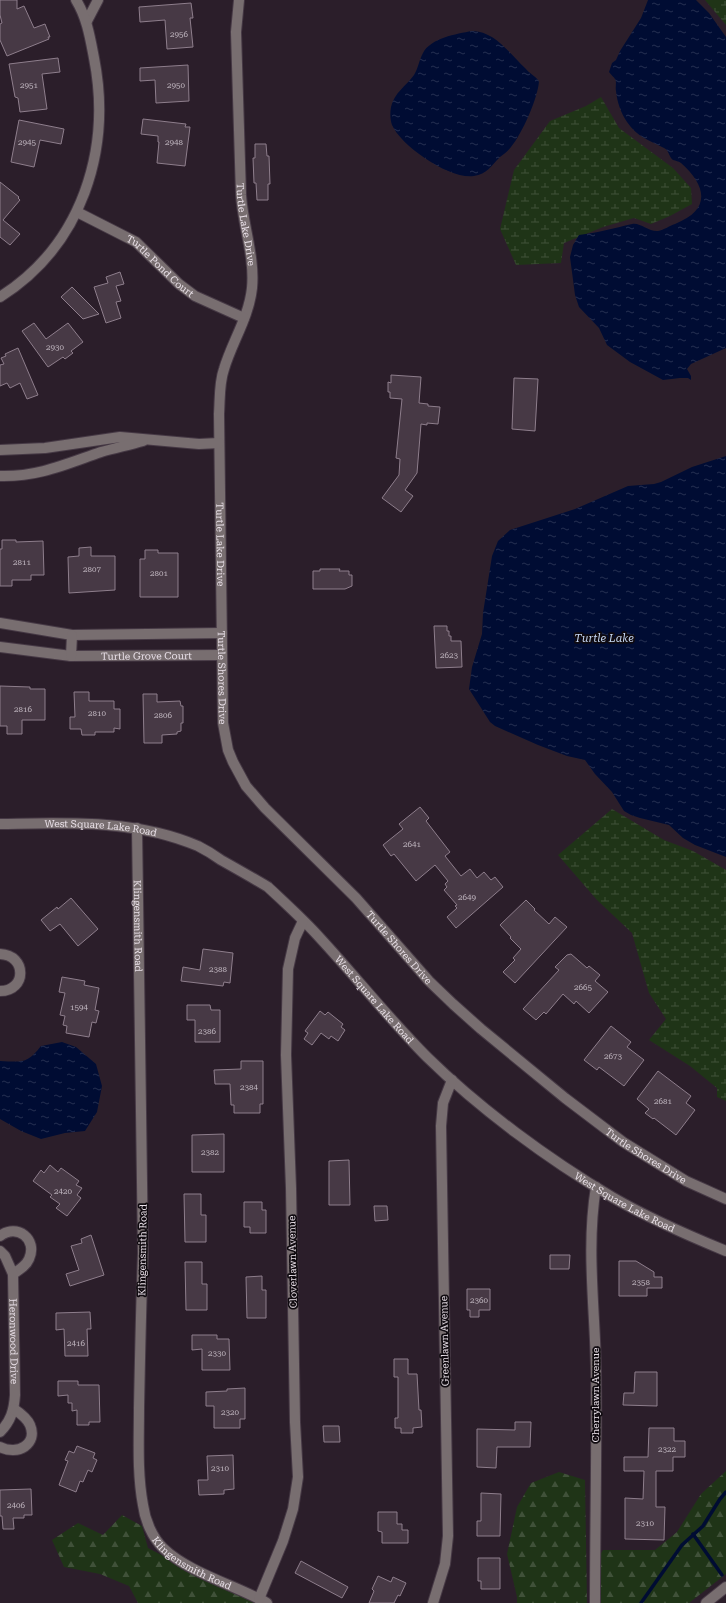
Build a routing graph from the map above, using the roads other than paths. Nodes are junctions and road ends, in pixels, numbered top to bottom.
1 (76, 0) edge
2 (98, 0) edge
3 (239, 0) edge
4 (87, 21) junction
5 (77, 212) junction
6 (0, 298) edge
7 (244, 318) junction
8 (148, 440) junction
9 (219, 443) junction
10 (0, 450) edge
11 (0, 476) edge
12 (221, 598) joint
13 (0, 623) edge
14 (222, 633) junction
15 (72, 634) junction
16 (0, 647) edge
17 (222, 655) junction
18 (71, 656) junction
19 (0, 824) edge
20 (137, 828) junction
21 (303, 921) junction
22 (0, 954) edge
23 (0, 991) edge
24 (452, 1080) junction
25 (596, 1187) junction
26 (726, 1199) edge
27 (0, 1236) edge
28 (0, 1251) edge
29 (726, 1251) edge
30 (13, 1274) junction
31 (14, 1409) junction
32 (0, 1432) edge
33 (0, 1447) edge
34 (726, 1587) edge
35 (263, 1601) edge
36 (432, 1603) edge
37 (595, 1603) edge
38 (706, 1603) edge

1 - 4 street
2 - 4 street
3 - 7 street, Turtle Lake Drive
4 - 5 street
5 - 6 street
5 - 7 street, Turtle Pond Court
7 - 9 street, Turtle Lake Drive
8 - 9 street
8 - 10 street
8 - 11 street
9 - 12 street, Turtle Lake Drive
12 - 14 street, Turtle Shores Drive
13 - 15 street
14 - 15 street
14 - 17 street, Turtle Shores Drive
15 - 18 street
16 - 18 street, Turtle Grove Court
17 - 18 street, Turtle Grove Court
17 - 26 street, Turtle Shores Drive
19 - 20 street, West Square Lake Road
20 - 21 street, West Square Lake Road
20 - 35 street, Klingensmith Road
21 - 24 street, West Square Lake Road
21 - 35 street, Cloverlawn Avenue
22 - 23 street
24 - 25 street, West Square Lake Road
24 - 36 street, Greenlawn Avenue
25 - 29 street, West Square Lake Road
25 - 37 street, Cherrylawn Avenue
27 - 30 street
28 - 30 street, Heronwood Drive
30 - 31 street, Heronwood Drive
31 - 32 street, Heronwood Drive
31 - 33 street
34 - 38 street

